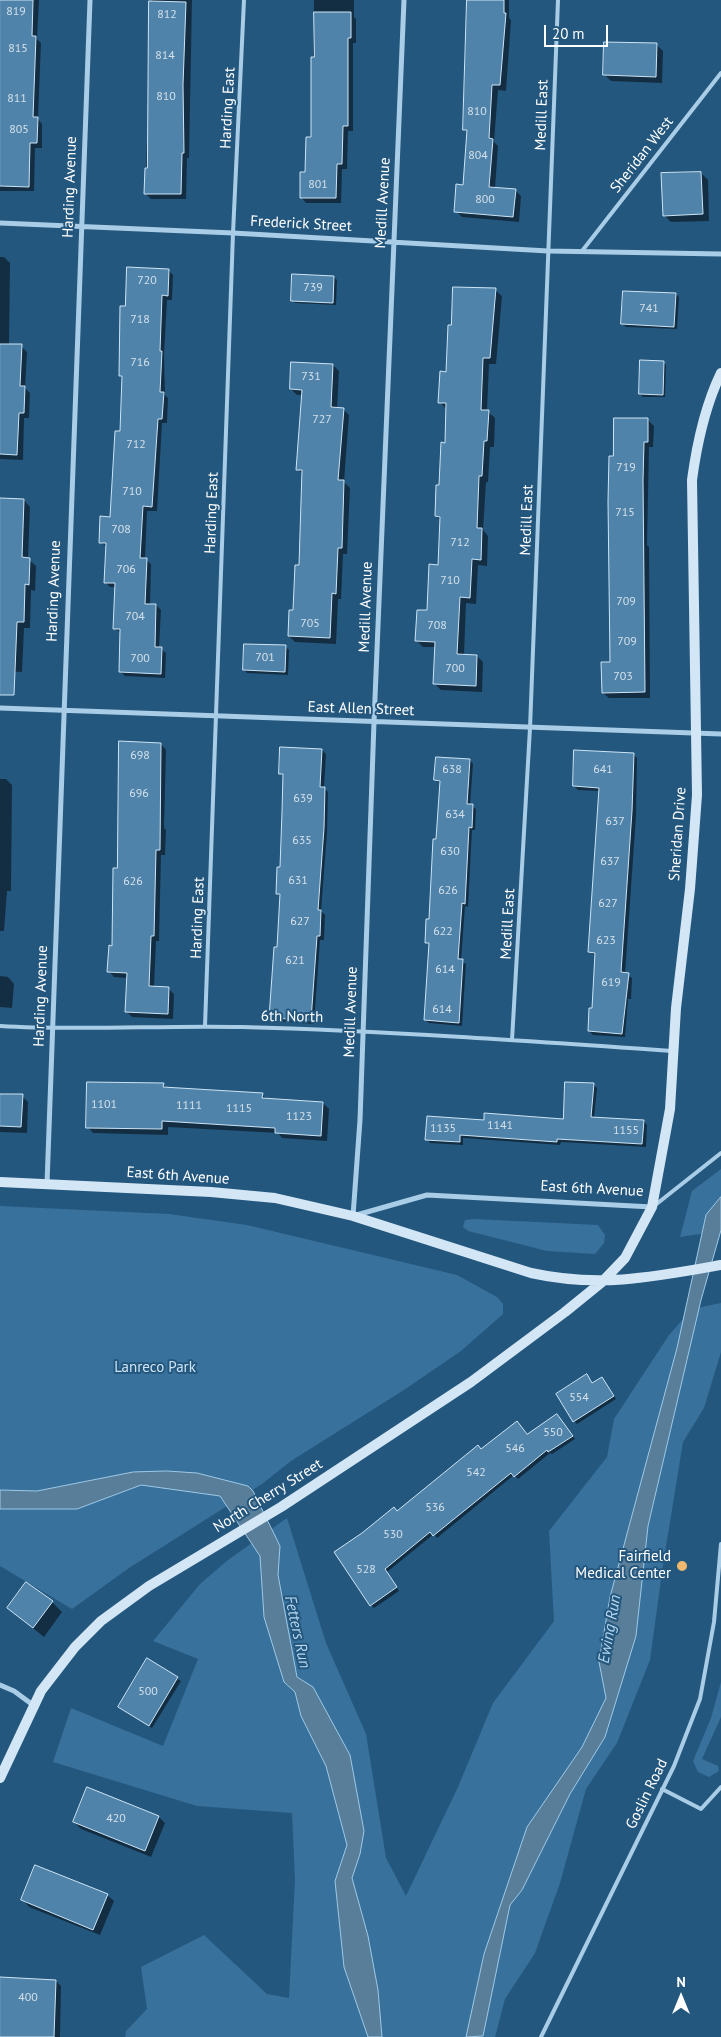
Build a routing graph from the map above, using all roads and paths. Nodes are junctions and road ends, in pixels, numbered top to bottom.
1 (90, 0) edge
2 (244, 0) edge
3 (404, 0) edge
4 (558, 0) edge
5 (721, 73) edge
6 (0, 223) edge
7 (81, 226) junction
8 (233, 233) junction
9 (394, 241) junction
10 (548, 251) junction
11 (582, 251) junction
12 (721, 254) edge
13 (721, 373) edge
14 (0, 708) edge
15 (62, 711) junction
16 (216, 716) junction
17 (374, 722) junction
18 (530, 728) junction
19 (697, 733) junction
20 (721, 734) edge
21 (0, 1026) edge
22 (205, 1026) junction
23 (52, 1029) junction
24 (363, 1030) junction
25 (512, 1040) junction
26 (673, 1052) junction
27 (721, 1153) edge
28 (0, 1182) edge
29 (47, 1184) junction
30 (652, 1207) junction
31 (353, 1216) junction
32 (721, 1265) edge
33 (602, 1282) junction
34 (721, 1545) edge
35 (719, 1594) edge
36 (0, 1685) edge
37 (33, 1704) junction
38 (0, 1778) edge
39 (721, 1787) edge
40 (662, 1789) junction
41 (541, 2037) edge

1 - 7 street, Harding Avenue
2 - 8 lane, Harding East
3 - 9 street, Medill Avenue
4 - 10 lane, Medill East
5 - 11 lane, Sheridan West
6 - 7 street, Frederick Street
7 - 8 street, Frederick Street
7 - 15 street, Harding Avenue
8 - 9 street, Frederick Street
8 - 16 lane, Harding East
9 - 10 street, Frederick Street
9 - 17 street, Medill Avenue
10 - 11 street, Frederick Street
10 - 18 lane, Medill East
11 - 12 street, Frederick Street
13 - 19 main road, Sheridan Drive
14 - 15 street, East Allen Street
15 - 16 street, East Allen Street
15 - 23 street, Harding Avenue
16 - 17 street, East Allen Street
16 - 22 lane, Harding East
17 - 18 street, East Allen Street
17 - 24 street, Medill Avenue
18 - 19 street, East Allen Street
18 - 25 lane, Medill East
19 - 20 street, East Allen Street
19 - 26 main road, Sheridan Drive
21 - 23 lane, 6th North
22 - 23 lane, 6th North
22 - 24 lane, 6th North
23 - 29 street, Harding Avenue
24 - 25 lane, 6th North
24 - 31 street, Medill Avenue
25 - 26 lane, 6th North
26 - 30 main road, Sheridan Drive
27 - 30 lane
28 - 29 main road, East 6th Avenue
29 - 31 main road, East 6th Avenue
30 - 31 street, East 6th Avenue
30 - 33 main road, Sheridan Drive
31 - 33 main road, East 6th Avenue
32 - 33 main road, East 6th Avenue
33 - 37 main road, North Cherry Street
34 - 35 lane, Goslin Road
35 - 40 lane, Goslin Road
36 - 37 street
37 - 38 main road, North Cherry Street
39 - 40 lane
40 - 41 lane, Goslin Road

